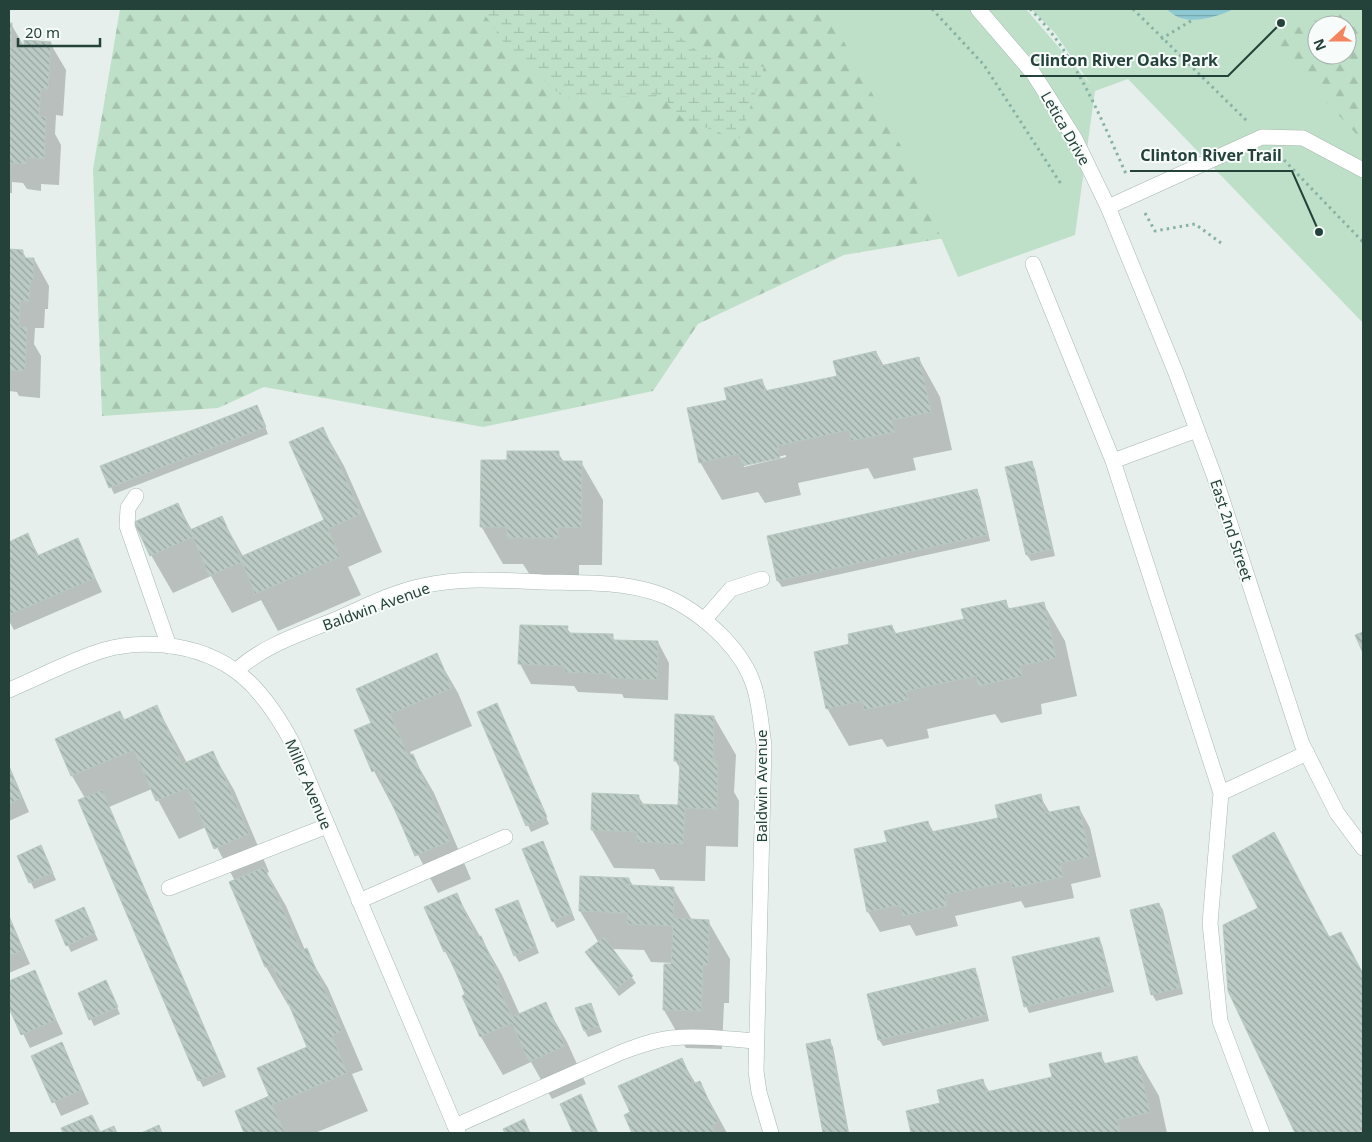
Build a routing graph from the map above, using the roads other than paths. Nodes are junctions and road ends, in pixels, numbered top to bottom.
1 (978, 9) edge
2 (1363, 170) edge
3 (1108, 207) junction
4 (1033, 264) dead end
5 (1197, 430) junction
6 (1113, 461) junction
7 (136, 496) dead end
8 (762, 579) dead end
9 (704, 620) junction
10 (169, 646) junction
11 (237, 670) junction
12 (9, 690) edge
13 (1307, 753) junction
14 (1221, 793) junction
15 (327, 826) junction
16 (505, 837) dead end
17 (1363, 848) edge
18 (169, 888) dead end
19 (359, 901) junction
20 (756, 1041) junction
21 (456, 1129) edge
22 (771, 1133) edge
23 (1262, 1133) edge

1 - 3 street, Letica Drive
2 - 3 street
3 - 5 street, East 2nd Street
4 - 6 street
5 - 6 street
5 - 13 street, East 2nd Street
6 - 14 street
7 - 10 street
8 - 9 street
9 - 11 street, Baldwin Avenue
9 - 20 street, Baldwin Avenue
10 - 11 street, Miller Avenue
10 - 12 street, Miller Avenue
11 - 15 street, Miller Avenue
13 - 14 street
13 - 17 street, East 2nd Street
14 - 23 street
15 - 18 street
15 - 19 street, Miller Avenue
16 - 19 street
19 - 21 street, Miller Avenue
20 - 21 street
20 - 22 street, Baldwin Avenue

